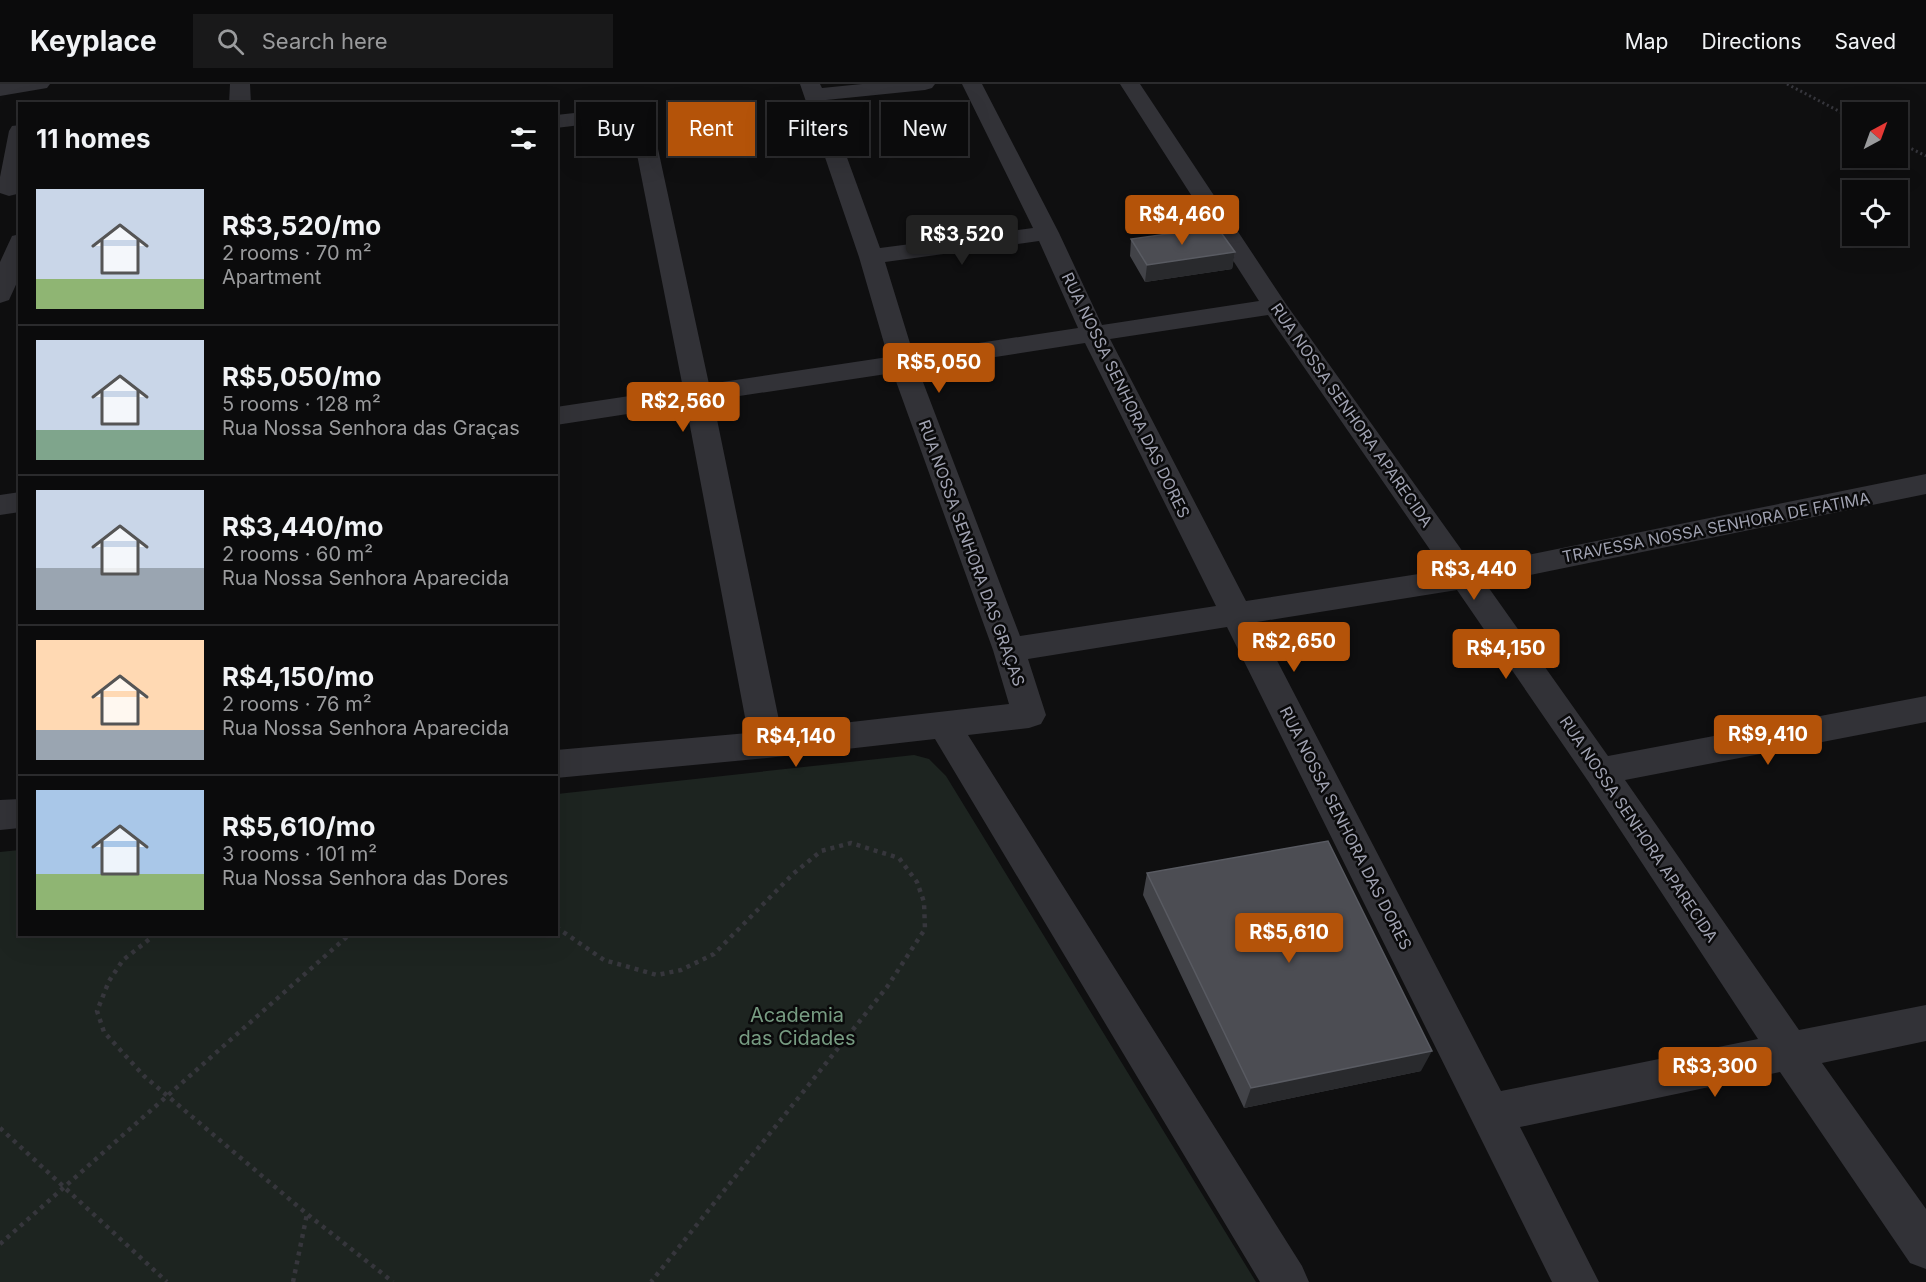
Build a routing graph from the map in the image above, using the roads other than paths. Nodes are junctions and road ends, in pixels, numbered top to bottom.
1 (240, 84) edge
2 (925, 84) edge
3 (972, 84) edge
4 (1130, 84) edge
5 (0, 90) edge
6 (812, 90) edge
7 (30, 91) edge
8 (240, 102) edge
9 (558, 122) edge
10 (18, 143) edge
11 (10, 189) edge
12 (1047, 233) junction
13 (18, 246) edge
14 (872, 257) junction
15 (0, 295) edge
16 (1275, 306) junction
17 (1094, 334) junction
18 (903, 363) junction
19 (698, 394) junction
20 (558, 416) edge
21 (1926, 484) edge
22 (18, 502) edge
23 (0, 506) edge
24 (1465, 578) junction
25 (1236, 614) junction
26 (1009, 650) junction
27 (1922, 715) edge
28 (944, 725) junction
29 (767, 745) junction
30 (558, 764) edge
31 (1600, 771) junction
32 (18, 813) edge
33 (0, 815) edge
34 (1926, 1023) edge
35 (1791, 1053) junction
36 (1491, 1113) junction
37 (1926, 1246) edge
38 (1286, 1282) edge
39 (1576, 1282) edge

1 - 8 street
2 - 6 street
3 - 12 street, RUA NOSSA SENHORA DAS DORES
4 - 16 street, RUA NOSSA SENHORA APARECIDA
5 - 7 street
6 - 14 street, RUA NOSSA SENHORA DAS GRAÇAS
9 - 19 street
10 - 11 street
12 - 14 street
12 - 17 street, RUA NOSSA SENHORA DAS DORES
13 - 15 street
14 - 18 street, RUA NOSSA SENHORA DAS GRAÇAS
16 - 17 street
16 - 24 street, RUA NOSSA SENHORA APARECIDA
17 - 18 street
17 - 25 street, RUA NOSSA SENHORA DAS DORES
18 - 19 street
18 - 26 street, RUA NOSSA SENHORA DAS GRAÇAS
19 - 20 street
19 - 29 street
21 - 24 street, TRAVESSA NOSSA SENHORA DE FATIMA
22 - 23 street
24 - 25 street, TRAVESSA NOSSA SENHORA DE FATIMA
24 - 31 street, RUA NOSSA SENHORA APARECIDA
25 - 26 street, TRAVESSA NOSSA SENHORA DE FATIMA
25 - 36 street, RUA NOSSA SENHORA DAS DORES
26 - 28 street, RUA NOSSA SENHORA DAS GRAÇAS
27 - 31 street
28 - 29 street
28 - 38 street
29 - 30 street
31 - 35 street, RUA NOSSA SENHORA APARECIDA
32 - 33 street
34 - 35 street
35 - 36 street
35 - 37 street, RUA NOSSA SENHORA APARECIDA
36 - 39 street, RUA NOSSA SENHORA DAS DORES

